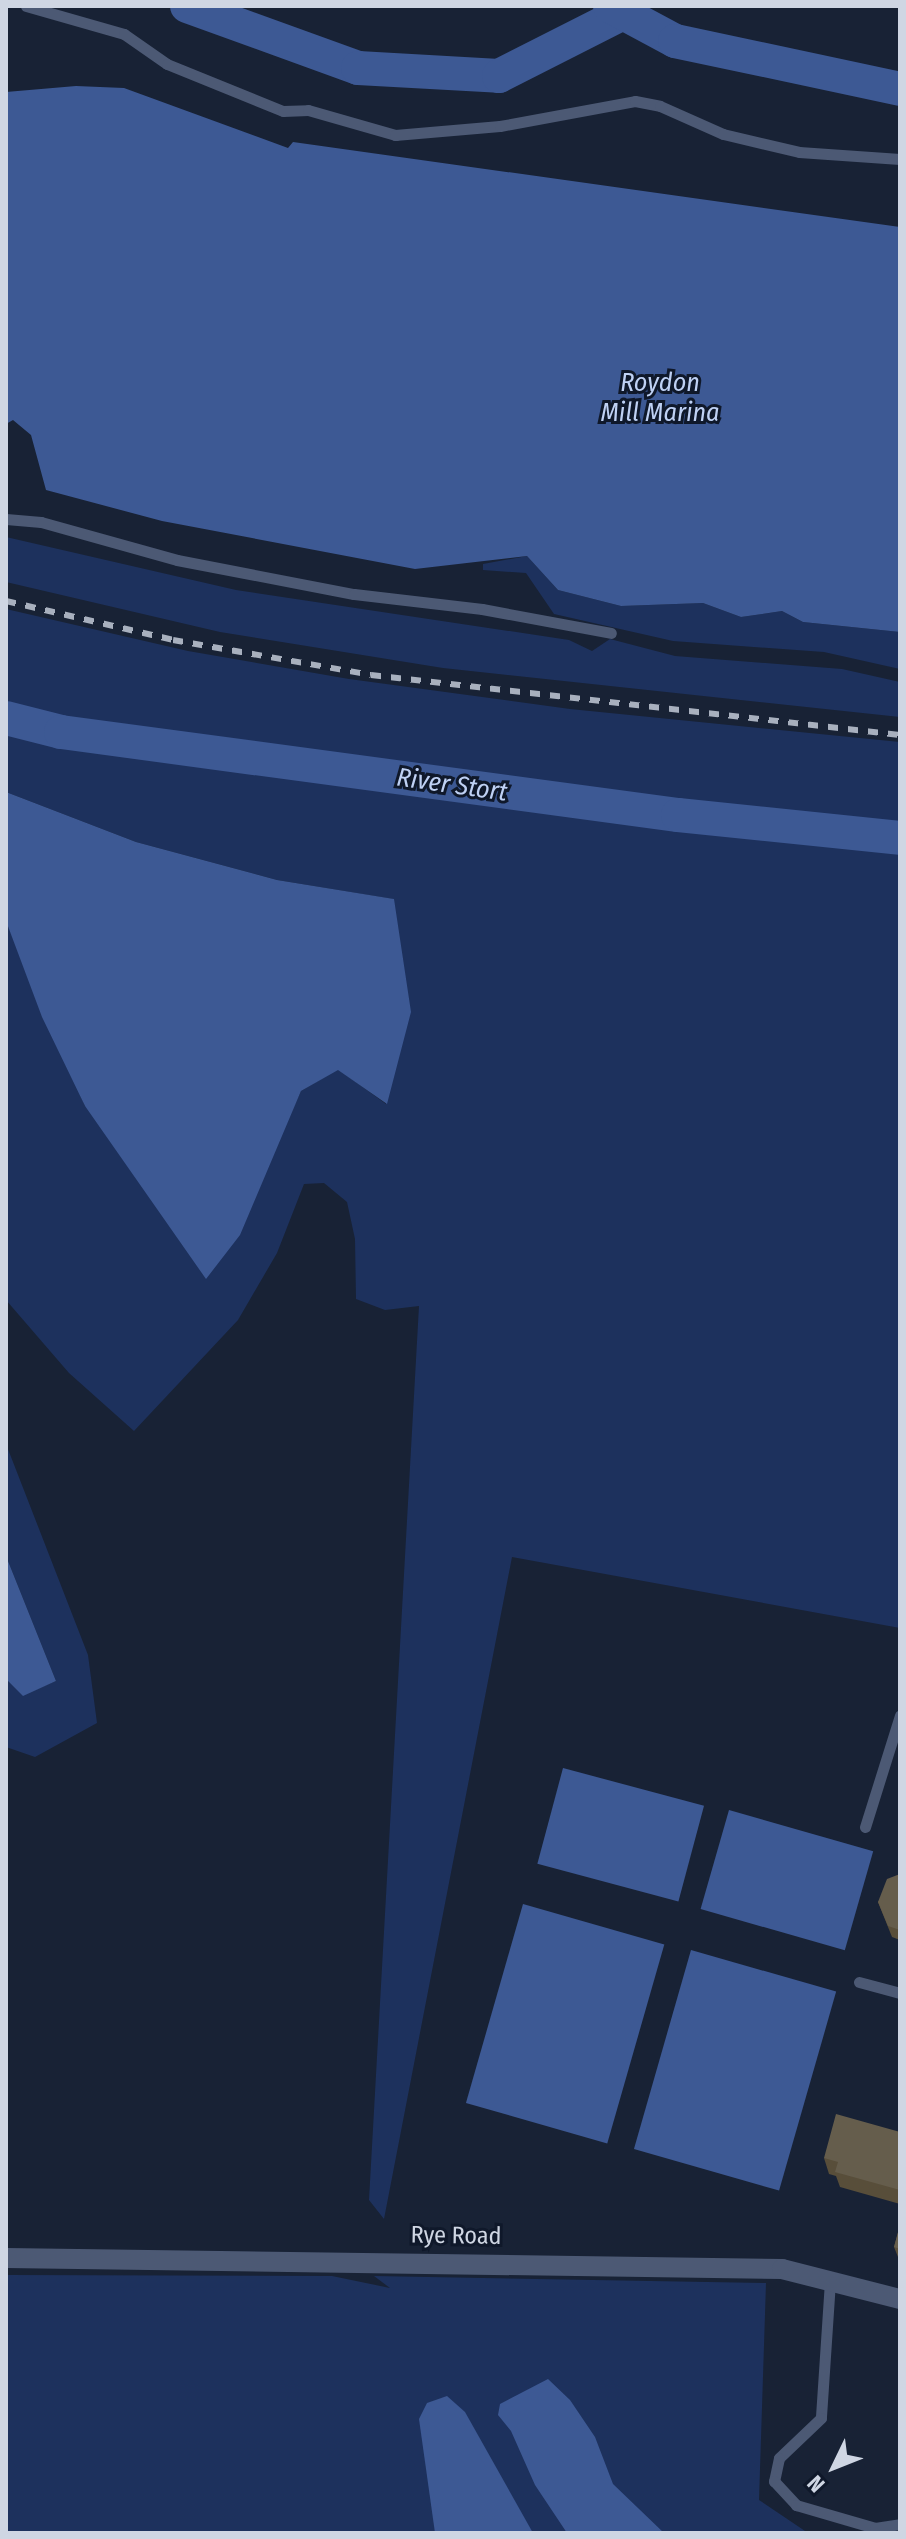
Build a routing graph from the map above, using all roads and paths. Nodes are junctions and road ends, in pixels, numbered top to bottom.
1 (26, 6) edge
2 (900, 159) edge
3 (6, 519) edge
4 (611, 633) dead end
5 (900, 1715) edge
6 (865, 1827) dead end
7 (859, 1982) dead end
8 (900, 1993) edge
9 (6, 2258) edge
10 (830, 2281) junction
11 (900, 2299) edge
12 (900, 2524) edge

1 - 2 lane
3 - 4 lane
5 - 6 lane
7 - 8 lane
9 - 10 street, Rye Road
10 - 11 street, Rye Road
10 - 12 lane

